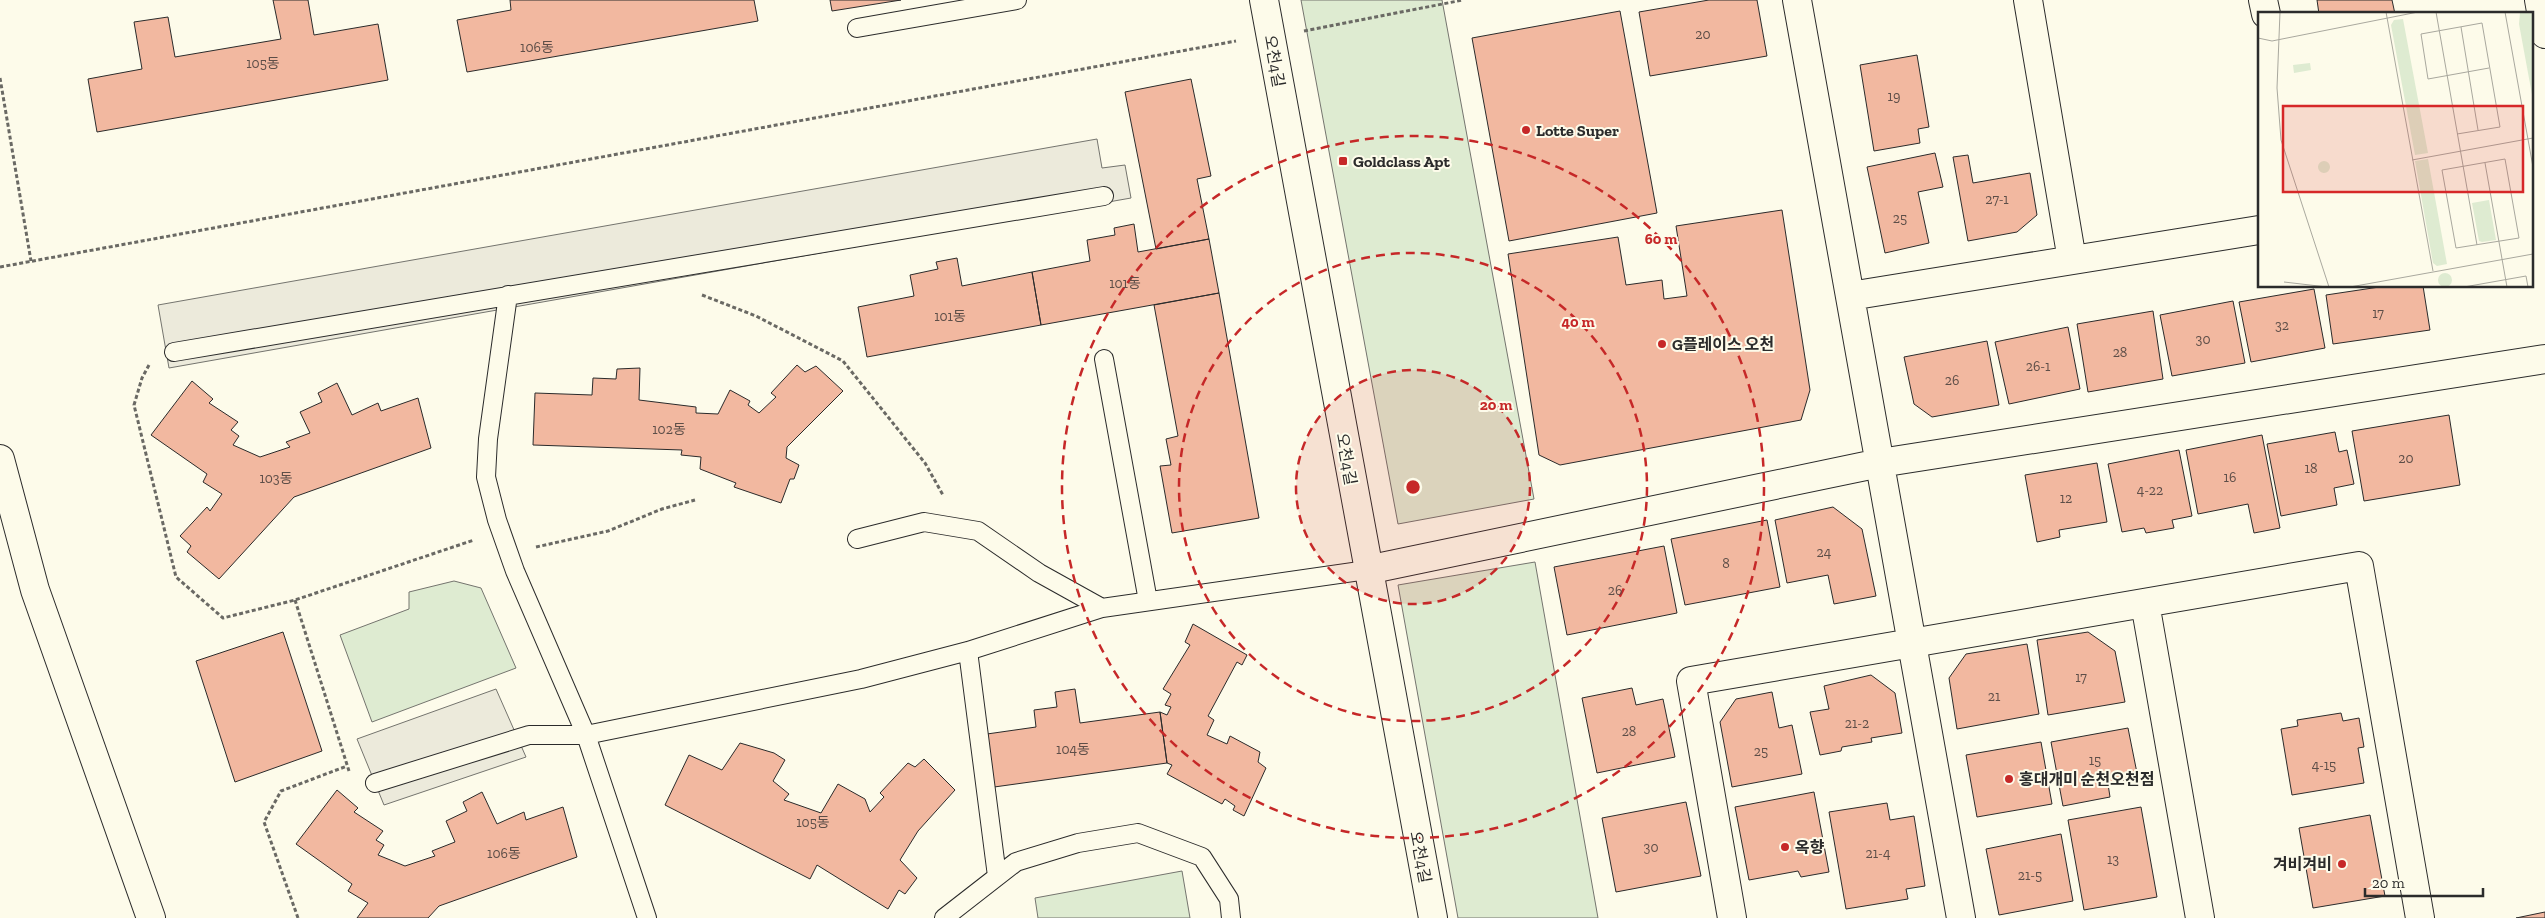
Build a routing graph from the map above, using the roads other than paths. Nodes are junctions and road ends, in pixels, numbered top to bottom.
1 (1017, 0) edge
2 (1264, 0) edge
3 (1797, 0) edge
4 (2028, 0) edge
5 (2539, 0) edge
6 (857, 28) dead end
7 (2545, 34) edge
8 (1104, 196) dead end
9 (2258, 230) edge
10 (2072, 260) junction
11 (508, 295) junction
12 (1850, 296) junction
13 (174, 352) road end
14 (1104, 359) dead end
15 (2545, 359) edge
16 (0, 460) edge
17 (1880, 462) junction
18 (857, 538) dead end
19 (1367, 570) junction
20 (1148, 602) junction
21 (2145, 603) junction
22 (1102, 608) junction
23 (1910, 643) junction
24 (968, 652) junction
25 (586, 734) junction
26 (375, 783) road end
27 (997, 876) junction
28 (151, 918) edge
29 (647, 918) edge
30 (944, 918) edge
31 (1231, 918) edge
32 (1433, 918) edge
33 (1732, 918) edge
34 (1960, 918) edge
35 (2200, 918) edge
36 (2420, 918) edge

1 - 6 lane
2 - 19 street, 오천4길
3 - 12 street
4 - 10 street
5 - 7 street
8 - 11 lane
9 - 10 street
10 - 12 street
11 - 13 lane
11 - 25 lane
12 - 17 street
14 - 20 lane
15 - 17 street
16 - 28 street
17 - 19 street
17 - 23 street
18 - 22 lane
19 - 20 lane
19 - 32 street, 오천4길
20 - 22 lane
21 - 23 street
21 - 35 street
21 - 36 street
22 - 24 lane
23 - 33 street
23 - 34 street
24 - 25 lane
24 - 27 lane
25 - 26 lane
25 - 29 lane
27 - 30 lane
27 - 31 lane

